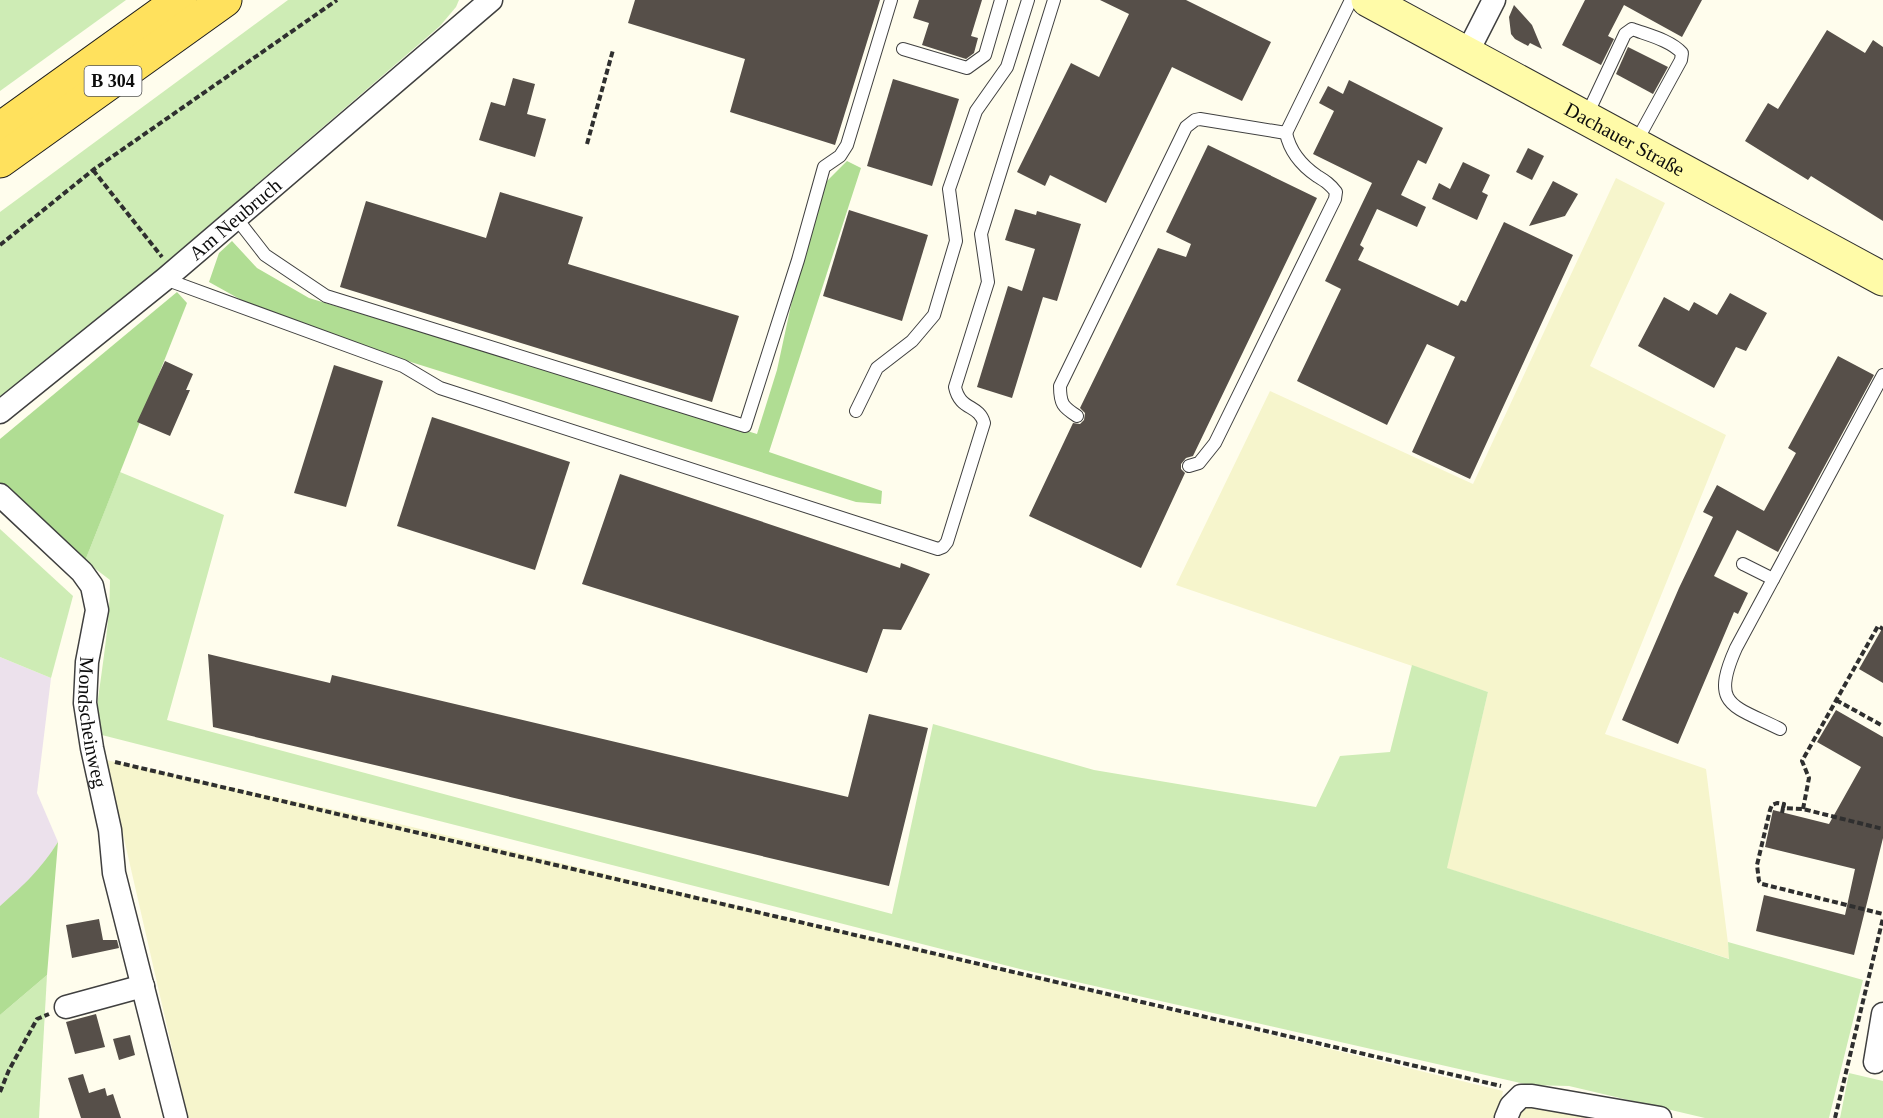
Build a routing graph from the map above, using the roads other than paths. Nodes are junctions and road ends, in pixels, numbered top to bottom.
1 (180, 0) edge
2 (225, 0) edge
3 (474, 0) edge
4 (491, 0) edge
5 (891, 0) edge
6 (1001, 0) edge
7 (1028, 0) edge
8 (1054, 0) edge
9 (1351, 0) edge
10 (1368, 0) edge
11 (1494, 0) edge
12 (466, 21) junction
13 (903, 49) dead end
14 (1467, 52) junction
15 (1586, 118) junction
16 (0, 129) edge
17 (1286, 133) junction
18 (1635, 145) junction
19 (0, 161) edge
20 (237, 219) junction
21 (170, 275) junction
22 (1883, 279) edge
23 (1883, 375) edge
24 (856, 411) dead end
25 (0, 412) edge
26 (1077, 416) dead end
27 (1189, 466) dead end
28 (0, 495) edge
29 (1743, 564) dead end
30 (1773, 579) junction
31 (1780, 729) dead end
32 (143, 986) junction
33 (66, 1007) road end
34 (1883, 1014) edge
35 (1875, 1062) dead end
36 (176, 1118) edge
37 (1506, 1118) edge
38 (1660, 1118) edge

1 - 16 main road, B 304
2 - 19 main road, B 304
3 - 12 street, Am Neubruch
4 - 12 street, Am Neubruch
5 - 20 lane
6 - 13 lane
7 - 24 lane
8 - 21 lane
9 - 17 lane
10 - 14 main road, Dachauer Straße
11 - 14 street
12 - 20 street, Am Neubruch
14 - 15 main road, Dachauer Straße
15 - 18 main road, Dachauer Straße
15 - 18 lane
17 - 26 lane
17 - 27 lane
18 - 22 main road, Dachauer Straße
20 - 21 street, Am Neubruch
21 - 25 street, Am Neubruch
23 - 30 lane
28 - 32 street, Mondscheinweg
29 - 30 lane
30 - 31 lane
32 - 33 street
32 - 36 street, Mondscheinweg
34 - 35 street
37 - 38 street

